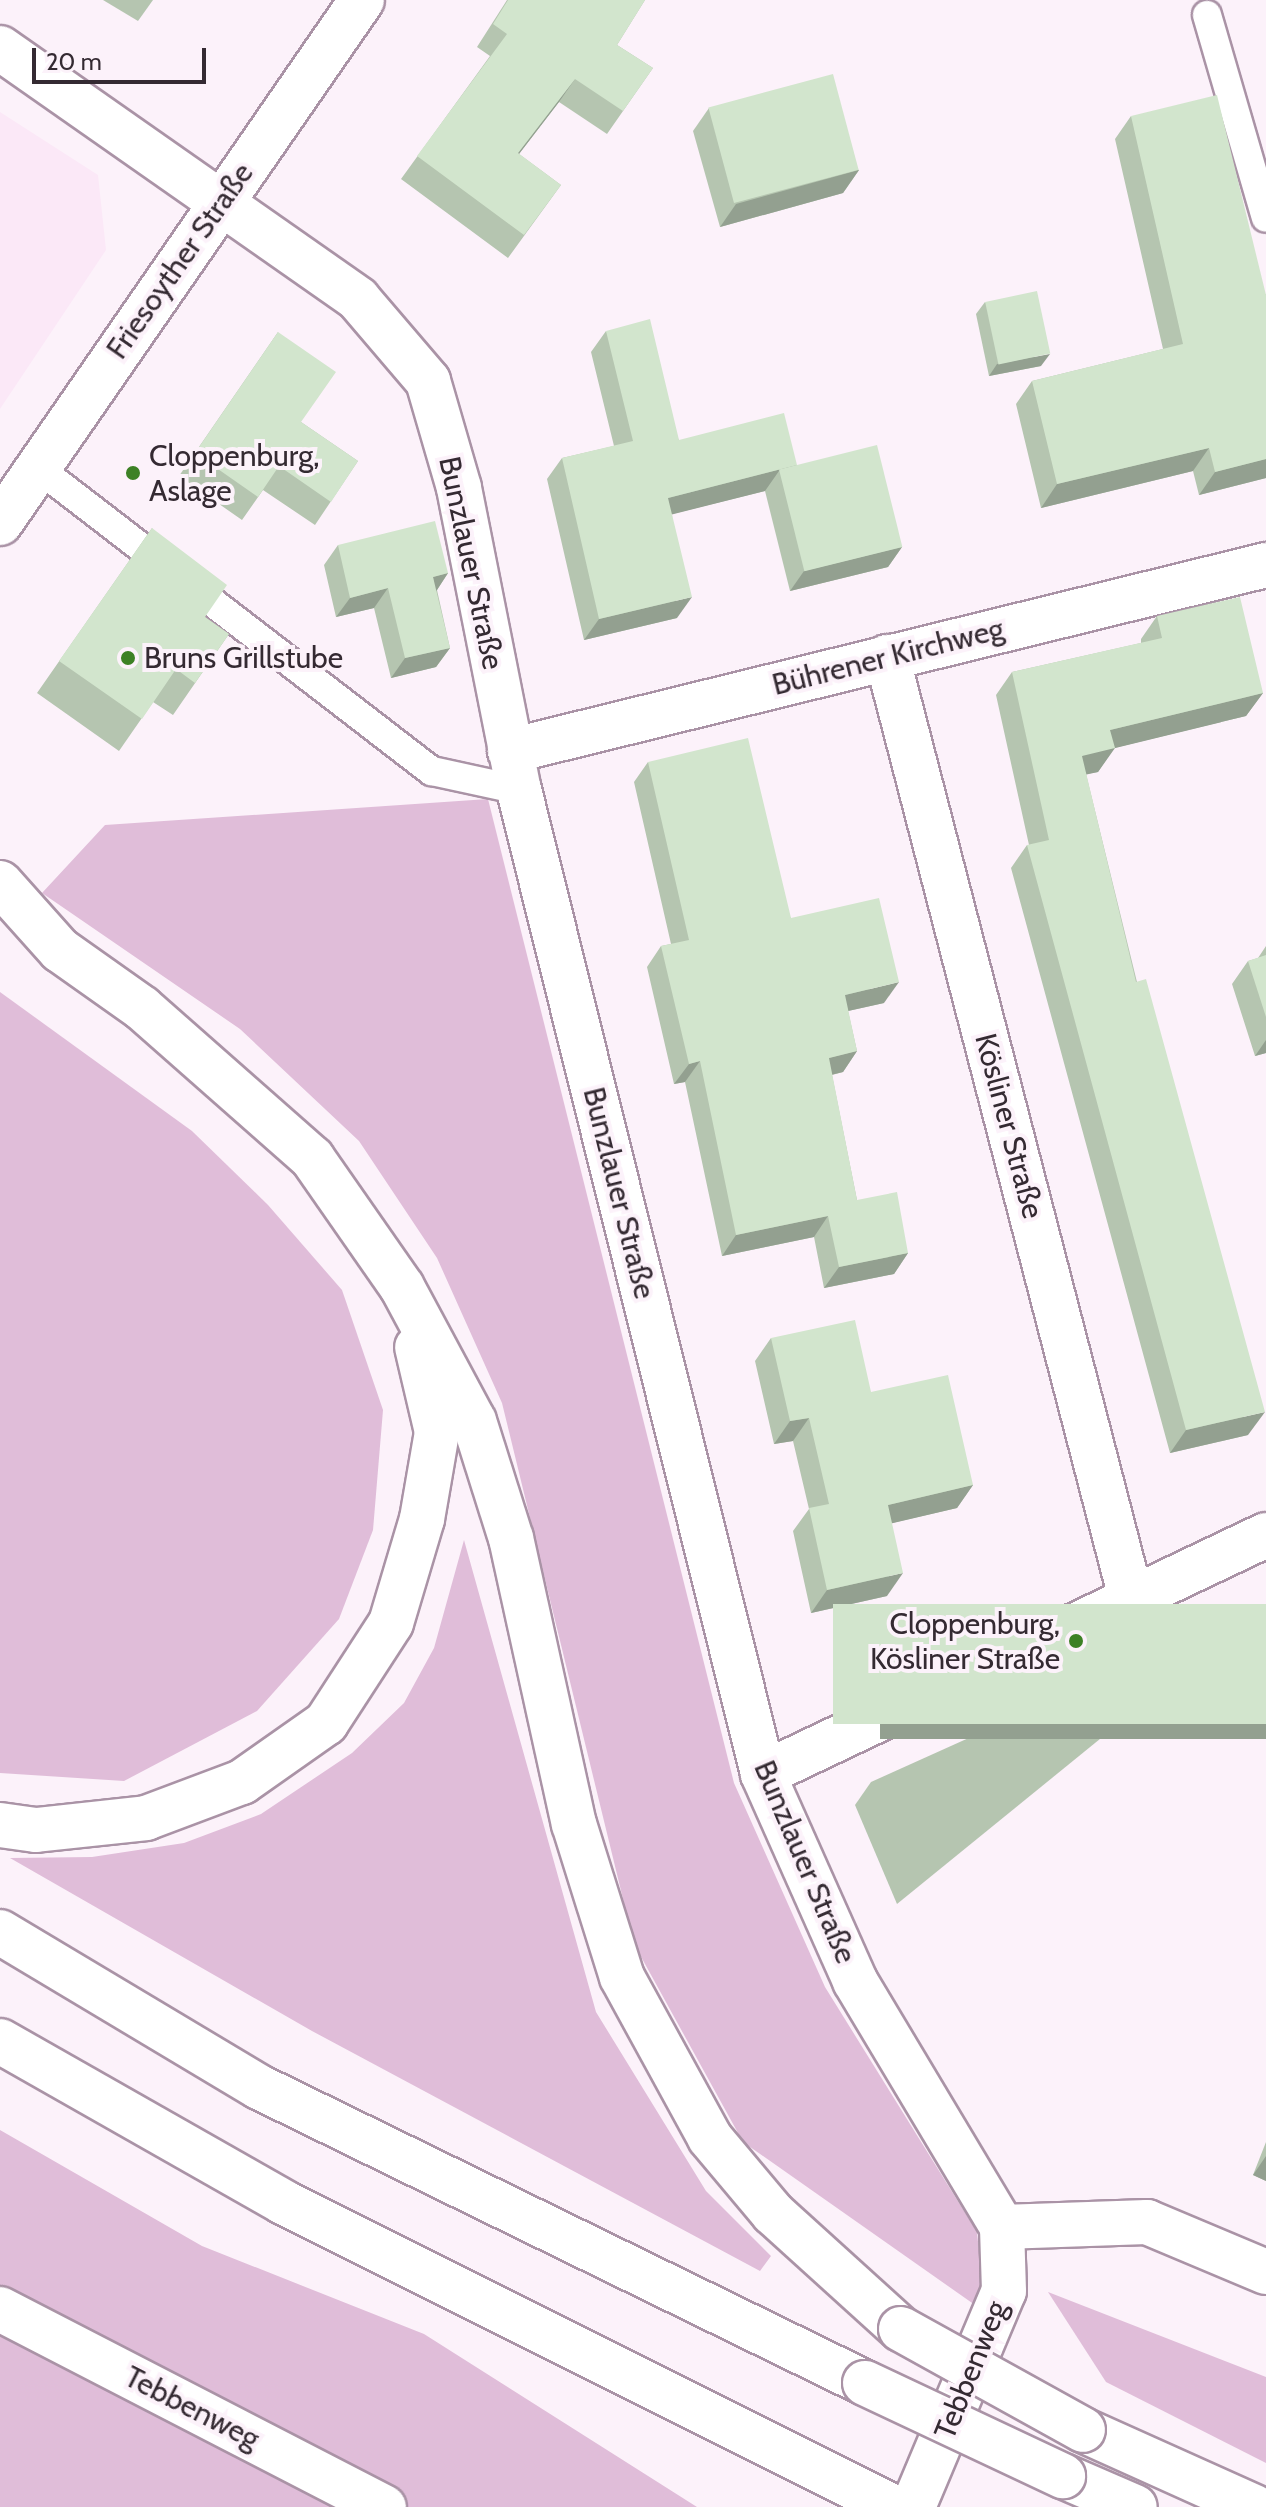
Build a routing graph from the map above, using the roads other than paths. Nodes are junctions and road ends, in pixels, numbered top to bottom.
1 (362, 0) edge
2 (1207, 15) dead end
3 (0, 48) edge
4 (220, 201) junction
5 (1266, 218) edge
6 (38, 468) junction
7 (0, 523) edge
8 (1265, 569) edge
9 (887, 657) junction
10 (514, 770) junction
11 (0, 883) edge
12 (0, 929) edge
13 (60, 950) junction
14 (402, 1287) junction
15 (1266, 1535) edge
16 (1130, 1594) junction
17 (763, 1774) junction
18 (0, 1825) edge
19 (0, 1932) edge
20 (0, 2041) edge
21 (1002, 2227) junction
22 (1266, 2272) edge
23 (0, 2309) edge
24 (384, 2507) edge
25 (893, 2507) edge
26 (913, 2507) edge
27 (1135, 2507) edge
28 (1254, 2507) edge

1 - 4 main road, Friesoyther Straße
2 - 5 lane
3 - 4 main road, Bunzlauer Straße
4 - 6 main road, Friesoyther Straße
4 - 10 main road, Bunzlauer Straße
6 - 7 main road, Friesoyther Straße
6 - 10 lane
8 - 9 main road, Bührener Kirchweg
9 - 10 main road, Bührener Kirchweg
9 - 16 main road, Kösliner Straße
10 - 17 main road, Bunzlauer Straße
11 - 13 main road
12 - 13 main road
13 - 14 main road
14 - 18 main road
14 - 28 main road, bridge
15 - 16 main road
16 - 17 main road
17 - 21 main road, Bunzlauer Straße
19 - 27 main road, bridge
20 - 25 main road
21 - 22 main road
21 - 26 main road, Tebbenweg
23 - 24 main road, Tebbenweg

